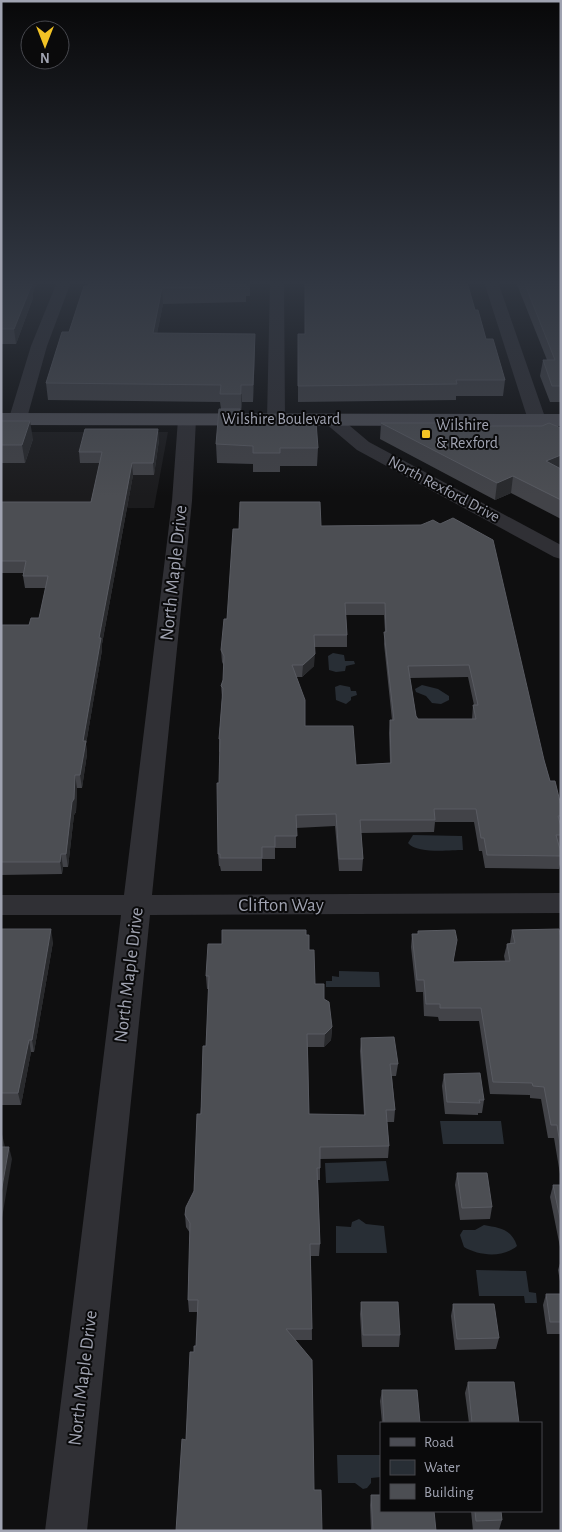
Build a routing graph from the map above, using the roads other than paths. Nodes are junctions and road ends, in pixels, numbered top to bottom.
1 (36, 353) edge
2 (276, 353) edge
3 (515, 353) edge
4 (10, 419) edge
5 (187, 419) junction
6 (276, 419) junction
7 (331, 419) junction
8 (537, 420) junction
9 (561, 420) edge
10 (561, 553) edge
11 (561, 903) edge
12 (1, 904) edge
13 (137, 904) junction
14 (66, 1531) edge

1 - 4 street
2 - 6 street
3 - 8 street
4 - 5 main road, Wilshire Boulevard
5 - 6 main road, Wilshire Boulevard
5 - 13 street, North Maple Drive
6 - 7 main road, Wilshire Boulevard
7 - 8 main road, Wilshire Boulevard
7 - 10 street, North Rexford Drive
8 - 9 main road, Wilshire Boulevard
11 - 13 street, Clifton Way
12 - 13 street, Clifton Way
13 - 14 street, North Maple Drive

